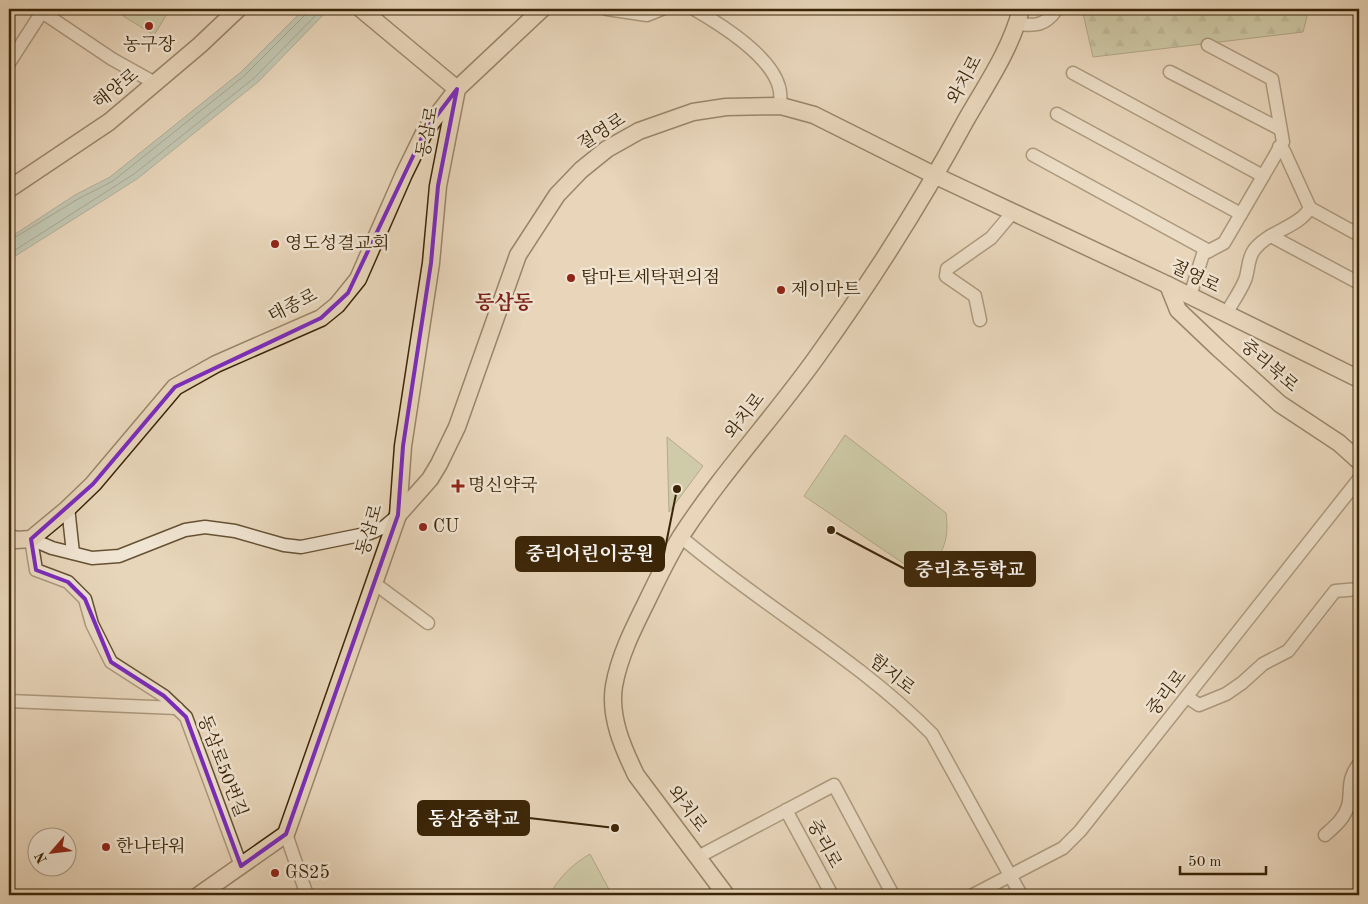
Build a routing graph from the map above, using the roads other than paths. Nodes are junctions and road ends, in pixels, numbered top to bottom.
1 (238, 9) edge
2 (361, 9) edge
3 (542, 9) edge
4 (607, 9) edge
5 (662, 9) edge
6 (694, 9) edge
7 (1057, 9) edge
8 (1019, 17) edge
9 (1208, 45) dead end
10 (9, 63) edge
11 (1170, 72) dead end
12 (1073, 73) dead end
13 (155, 83) junction
14 (457, 89) junction
15 (781, 106) junction
16 (1057, 114) dead end
17 (1280, 129) junction
18 (1279, 147) junction
19 (1033, 155) dead end
20 (936, 176) junction
21 (1263, 176) junction
22 (9, 189) edge
23 (1310, 208) junction
24 (1013, 212) junction
25 (1241, 214) junction
26 (1359, 235) edge
27 (1271, 236) junction
28 (1209, 251) junction
29 (1359, 283) edge
30 (1168, 285) junction
31 (1190, 296) junction
32 (1229, 316) junction
33 (980, 320) dead end
34 (1218, 348) junction
35 (1359, 379) edge
36 (1359, 461) edge
37 (1359, 479) edge
38 (68, 507) junction
39 (398, 515) junction
40 (681, 536) junction
41 (9, 537) edge
42 (31, 539) junction
43 (73, 554) junction
44 (374, 583) junction
45 (1359, 589) edge
46 (428, 623) dead end
47 (1187, 697) junction
48 (9, 701) edge
49 (178, 708) junction
50 (1359, 764) edge
51 (834, 785) joint
52 (786, 810) junction
53 (286, 834) junction
54 (1325, 835) dead end
55 (698, 858) junction
56 (241, 866) junction
57 (1011, 875) junction
58 (199, 895) edge
59 (307, 895) edge
60 (726, 895) edge
61 (832, 895) edge
62 (893, 895) edge
63 (973, 895) edge
64 (1021, 895) edge

1 - 13 main road, 해양로
2 - 14 main road
3 - 14 main road, 태종로
4 - 5 street
6 - 15 street
7 - 8 street
8 - 20 main road, 와치로
9 - 17 street
10 - 13 street
11 - 17 street
12 - 21 street
13 - 22 main road, 해양로
14 - 38 main road, 태종로
14 - 39 main road, 동삼로
15 - 20 main road, 절영로
15 - 39 main road, 절영로
16 - 25 street
17 - 18 street
18 - 21 street
18 - 23 street
19 - 28 street
20 - 24 main road, 절영로
20 - 40 main road, 와치로
21 - 25 street
23 - 26 street
23 - 27 street
24 - 30 main road, 절영로
24 - 33 street
25 - 28 street
27 - 29 street
27 - 32 street
28 - 31 street
30 - 31 main road, 절영로
30 - 34 main road, 중리북로
31 - 32 main road, 절영로
32 - 34 main road
32 - 35 main road, 절영로
34 - 36 main road, 중리북로
37 - 47 street, 중리로
38 - 42 main road, 태종로
38 - 43 street
39 - 43 street
39 - 44 main road, 동삼로
40 - 55 main road, 와치로
40 - 57 street, 함지로
41 - 42 main road
42 - 43 street
42 - 49 street, 동삼로50번길
44 - 46 street
44 - 53 main road, 동삼로
45 - 47 street
47 - 57 street, 중리로
48 - 49 street
49 - 56 street, 동삼로50번길
50 - 54 street
51 - 52 street, 와치로
51 - 62 street, 중리로
52 - 55 street, 와치로
52 - 61 street, 중리로
53 - 56 main road
53 - 59 street
55 - 60 main road, 와치로
56 - 58 main road
57 - 63 street, 중리로
57 - 64 street, 함지로

